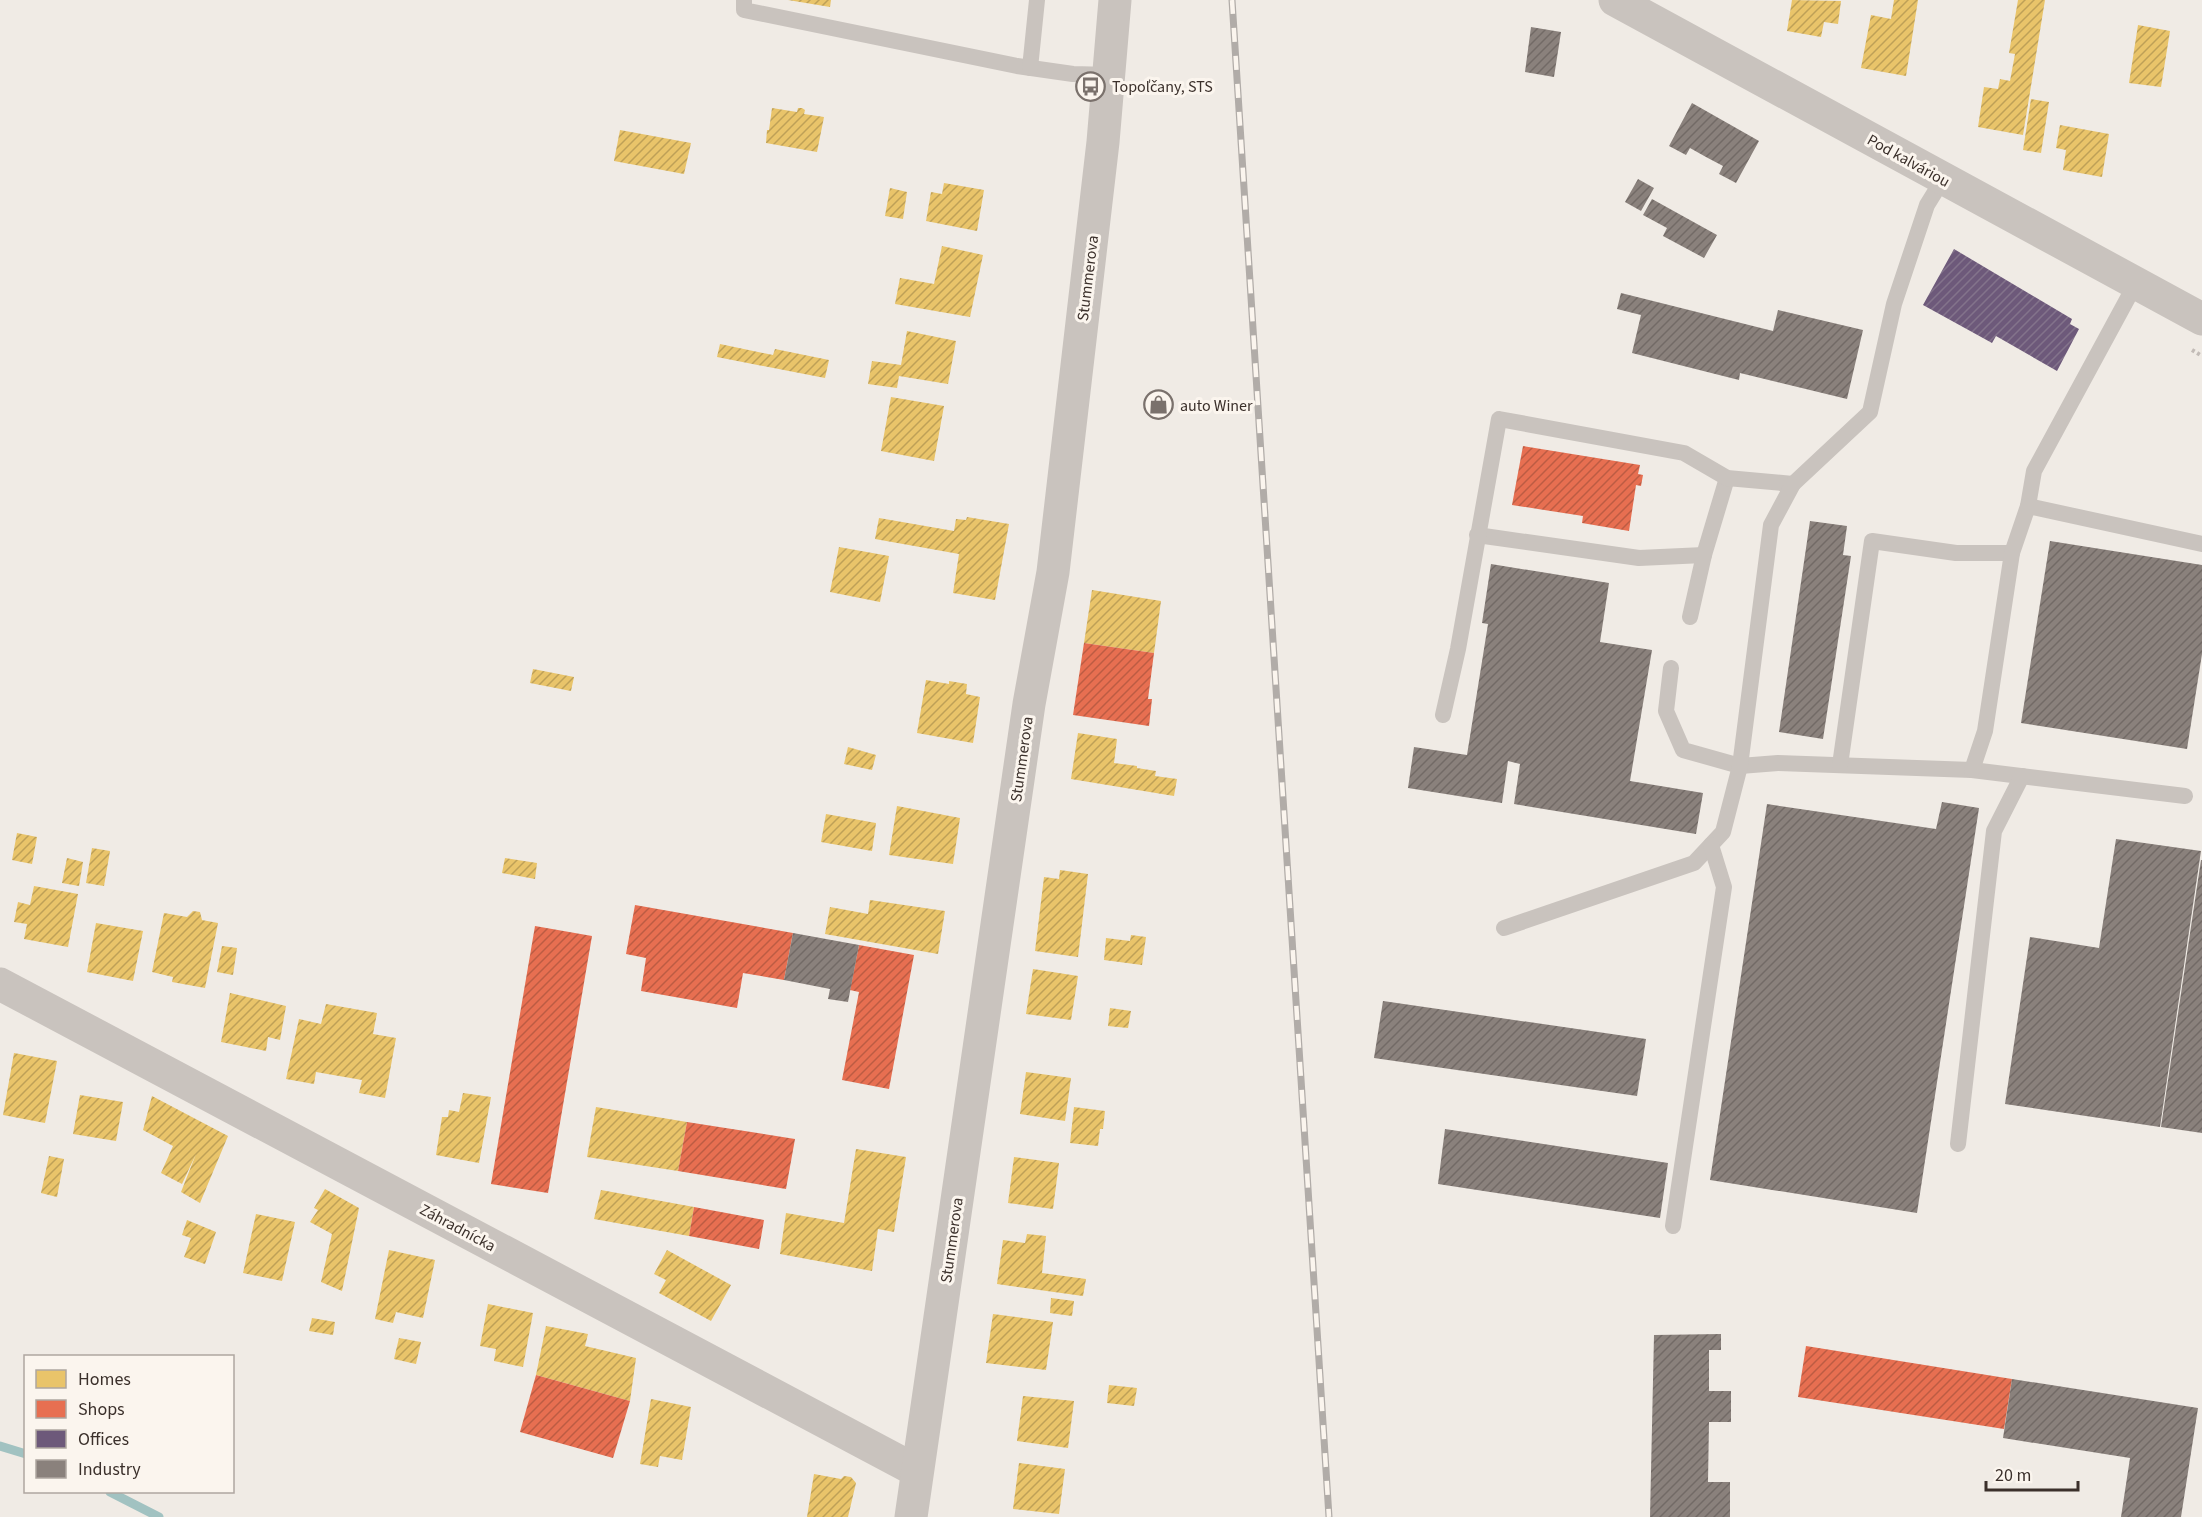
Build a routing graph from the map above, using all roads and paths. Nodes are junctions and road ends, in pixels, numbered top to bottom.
1 (744, 0) edge
2 (1037, 0) edge
3 (1115, 0) edge
4 (1615, 0) edge
5 (1030, 68) junction
6 (1109, 75) junction
7 (1943, 178) junction
8 (2136, 283) junction
9 (2202, 319) edge
10 (1727, 478) junction
11 (1793, 484) junction
12 (2028, 506) junction
13 (1477, 535) junction
14 (2202, 544) edge
15 (2012, 553) junction
16 (1704, 555) junction
17 (1690, 616) dead end
18 (1671, 668) dead end
19 (1443, 715) dead end
20 (1840, 765) junction
21 (1740, 766) junction
22 (1971, 770) junction
23 (2022, 776) junction
24 (2185, 796) dead end
25 (1711, 845) junction
26 (1504, 928) dead end
27 (0, 984) edge
28 (1958, 1144) dead end
29 (1673, 1226) dead end
30 (917, 1471) junction
31 (910, 1517) edge

1 - 5 lane
2 - 5 lane
3 - 6 street, Stummerova
4 - 7 street, Pod kalváriou
5 - 6 lane
6 - 30 street, Stummerova
7 - 8 street, Pod kalváriou
7 - 11 lane
8 - 9 street, Pod kalváriou
8 - 12 lane
10 - 11 lane
10 - 13 lane
10 - 16 lane
11 - 21 lane
12 - 14 lane
12 - 15 lane
13 - 16 lane
13 - 19 lane
15 - 20 lane
15 - 22 lane
16 - 17 lane
18 - 21 lane
20 - 21 lane
20 - 22 lane
21 - 25 lane
22 - 23 lane
23 - 24 lane
23 - 28 lane
25 - 26 lane
25 - 29 lane
27 - 30 street, Záhradnícka
30 - 31 street, Stummerova

